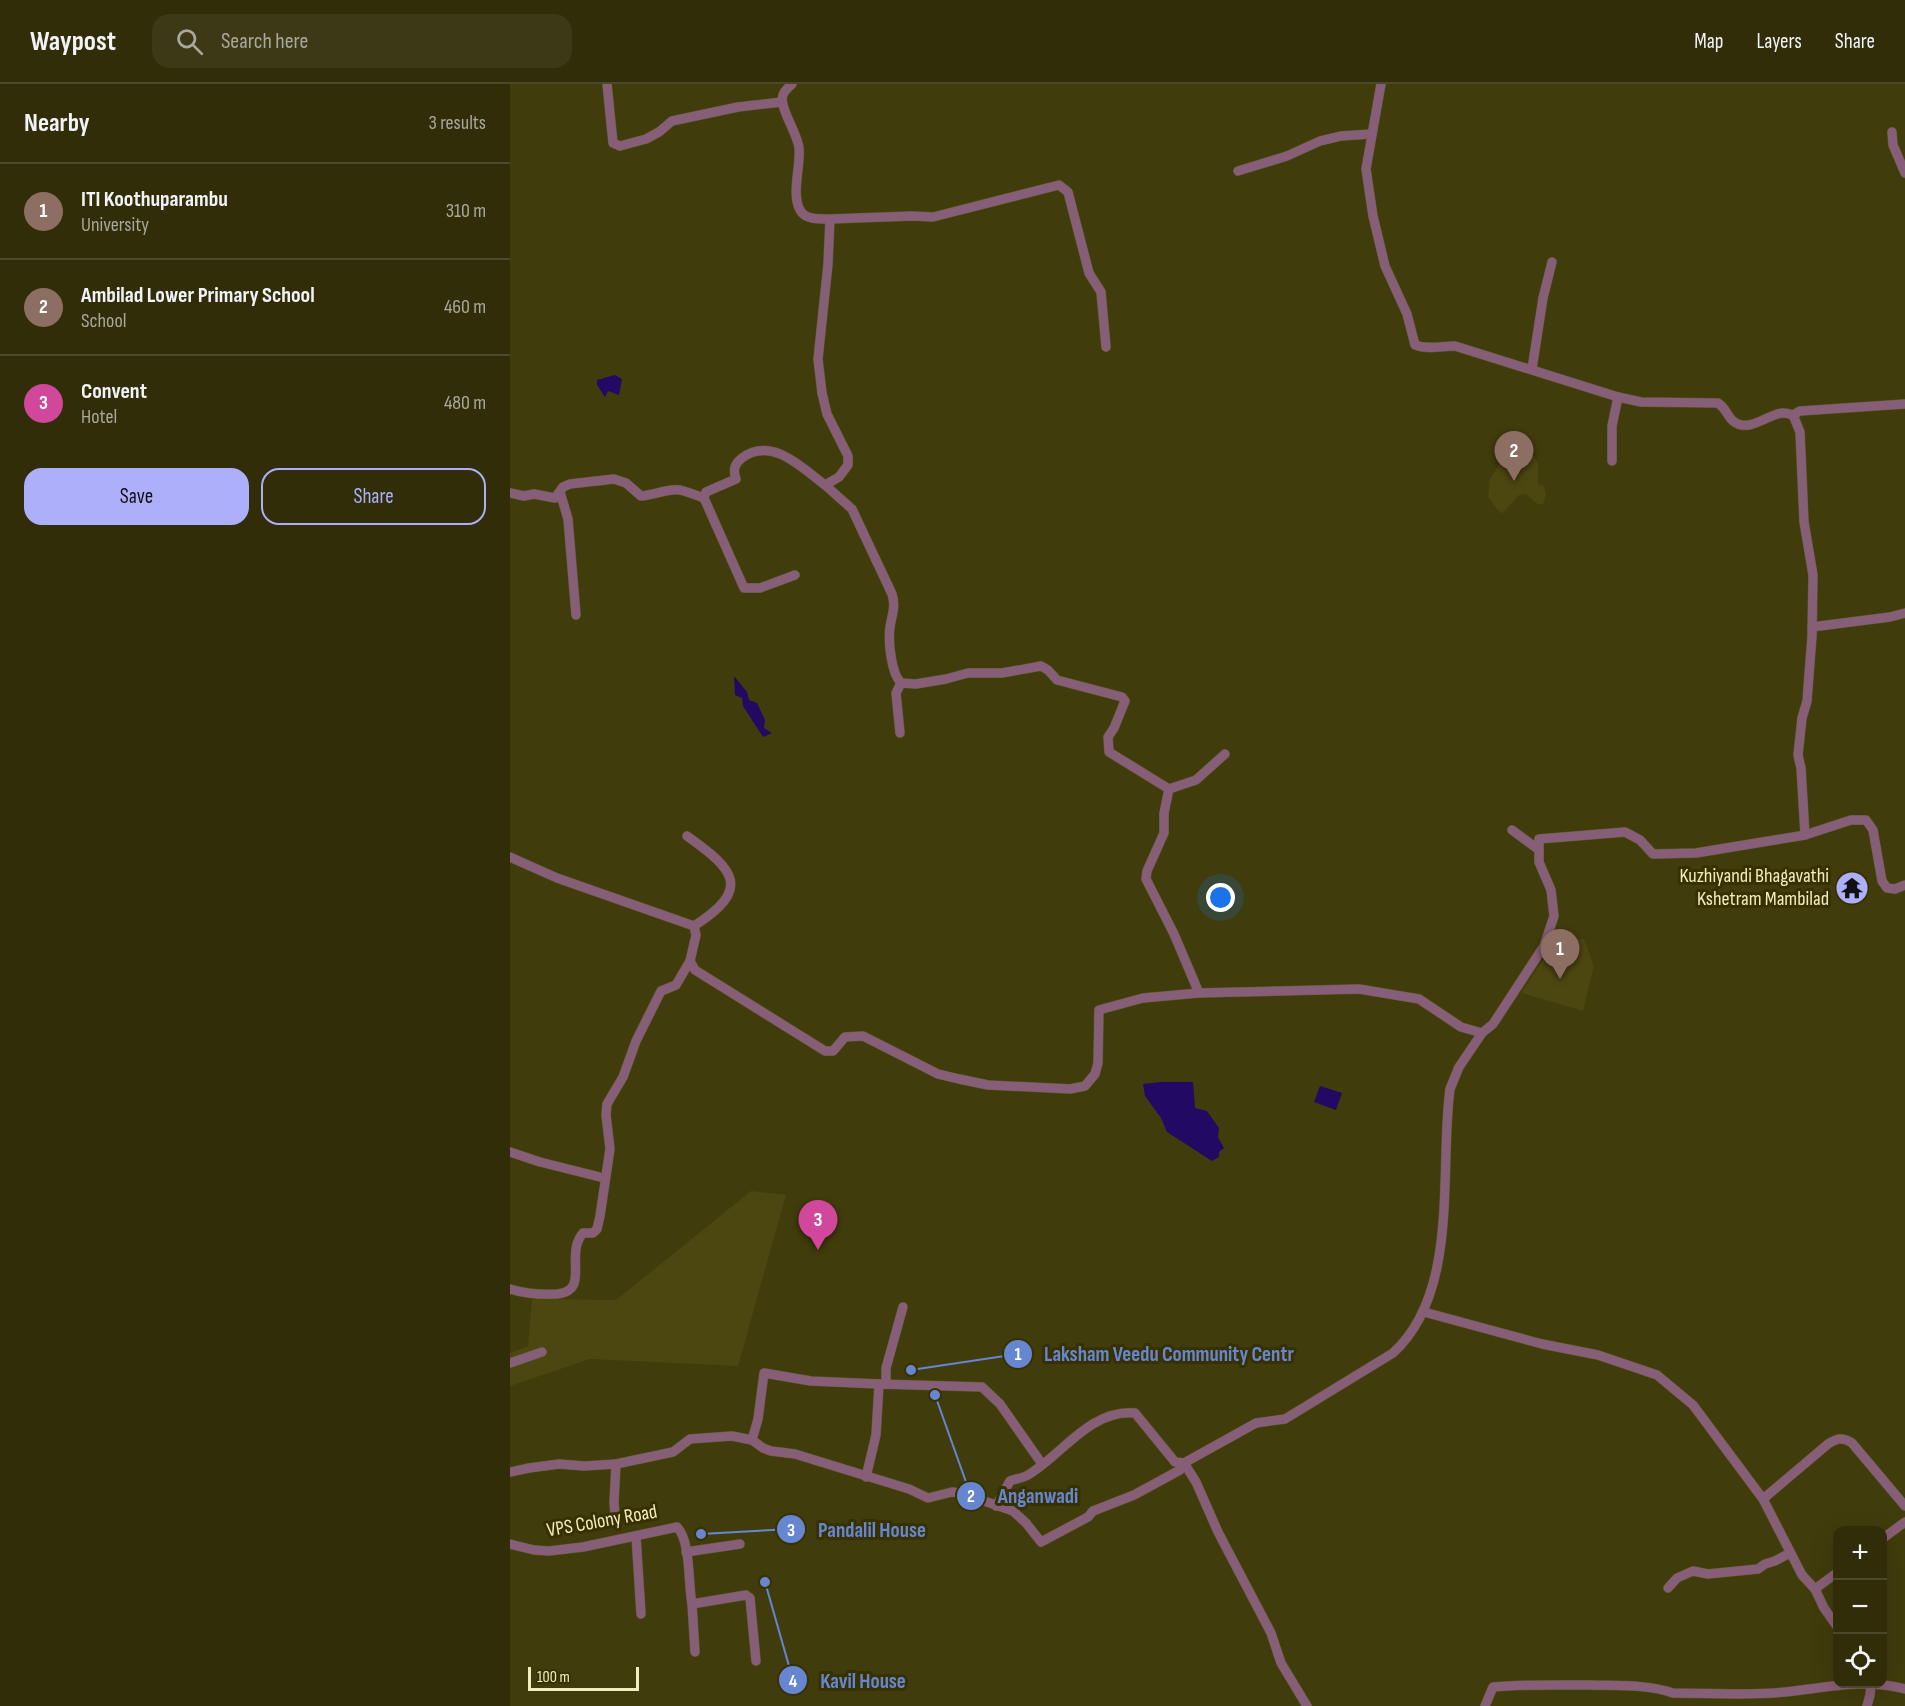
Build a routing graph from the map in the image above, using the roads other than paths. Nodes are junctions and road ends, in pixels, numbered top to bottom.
1 (607, 84) edge
2 (792, 84) edge
3 (1381, 84) edge
4 (782, 102) junction
5 (1892, 132) dead end
6 (1371, 134) junction
7 (1238, 171) dead end
8 (1905, 172) edge
9 (830, 219) junction
10 (1552, 262) dead end
11 (1106, 347) dead end
12 (1532, 369) junction
13 (1618, 397) junction
14 (1905, 404) edge
15 (1793, 414) junction
16 (1612, 461) dead end
17 (813, 476) junction
18 (839, 477) junction
19 (825, 485) junction
20 (560, 492) junction
21 (510, 494) edge
22 (704, 498) junction
23 (795, 575) dead end
24 (1905, 613) edge
25 (576, 615) dead end
26 (1812, 627) junction
27 (901, 683) junction
28 (900, 733) dead end
29 (1225, 754) dead end
30 (1169, 789) junction
31 (1512, 830) dead end
32 (1805, 835) junction
33 (687, 836) dead end
34 (1539, 850) junction
35 (510, 857) edge
36 (1905, 885) edge
37 (694, 926) junction
38 (690, 961) junction
39 (1199, 993) junction
40 (1482, 1033) junction
41 (510, 1152) edge
42 (604, 1178) junction
43 (510, 1289) edge
44 (903, 1307) dead end
45 (1424, 1312) junction
46 (542, 1352) dead end
47 (510, 1363) edge
48 (883, 1384) junction
49 (752, 1440) junction
50 (1184, 1463) junction
51 (616, 1464) junction
52 (1041, 1464) junction
53 (510, 1472) edge
54 (866, 1477) junction
55 (1763, 1498) junction
56 (996, 1506) junction
57 (1905, 1506) edge
58 (615, 1515) dead end
59 (1905, 1522) edge
60 (1887, 1535) edge
61 (636, 1536) junction
62 (510, 1544) edge
63 (740, 1544) dead end
64 (686, 1552) junction
65 (1790, 1553) junction
66 (1833, 1576) edge
67 (1668, 1588) dead end
68 (1815, 1589) junction
69 (692, 1604) junction
70 (641, 1614) dead end
71 (1833, 1621) edge
72 (695, 1652) dead end
73 (756, 1661) dead end
74 (1833, 1685) edge
75 (1887, 1686) edge
76 (1871, 1688) edge
77 (1905, 1689) edge
78 (1307, 1706) edge
79 (1485, 1706) edge
80 (1866, 1706) edge

1 - 4 street
2 - 4 street
3 - 6 street
4 - 9 street
5 - 8 street
6 - 7 street
6 - 12 street
9 - 11 street
9 - 18 street
10 - 12 street
12 - 13 street
13 - 15 street
13 - 16 street
14 - 15 street
15 - 26 street
17 - 18 street
17 - 19 street
17 - 22 street
18 - 19 street
19 - 27 street
20 - 21 street
20 - 22 street
20 - 25 street
22 - 23 street
24 - 26 street
26 - 32 street
27 - 28 street
27 - 30 street
29 - 30 street
30 - 39 street
31 - 34 street
32 - 34 street
32 - 36 street
33 - 37 street
34 - 40 street
35 - 37 street
37 - 38 street
38 - 39 street
38 - 42 street
39 - 40 street
40 - 45 street
41 - 42 street
42 - 43 street
44 - 48 street
45 - 50 street
45 - 55 street
46 - 47 street
48 - 49 street
48 - 52 street
48 - 54 street
49 - 51 street
49 - 54 street
50 - 52 street
50 - 56 street
50 - 78 street
51 - 53 street
51 - 58 street
52 - 56 street
54 - 56 street
55 - 57 street
55 - 65 street
59 - 60 street
61 - 62 street, VPS Colony Road
61 - 64 street, VPS Colony Road
61 - 70 street
63 - 64 street
64 - 69 street, VPS Colony Road
65 - 67 street
65 - 68 street
66 - 68 street
68 - 71 street
69 - 72 street, VPS Colony Road
69 - 73 street
74 - 79 street
75 - 77 street
76 - 80 street

